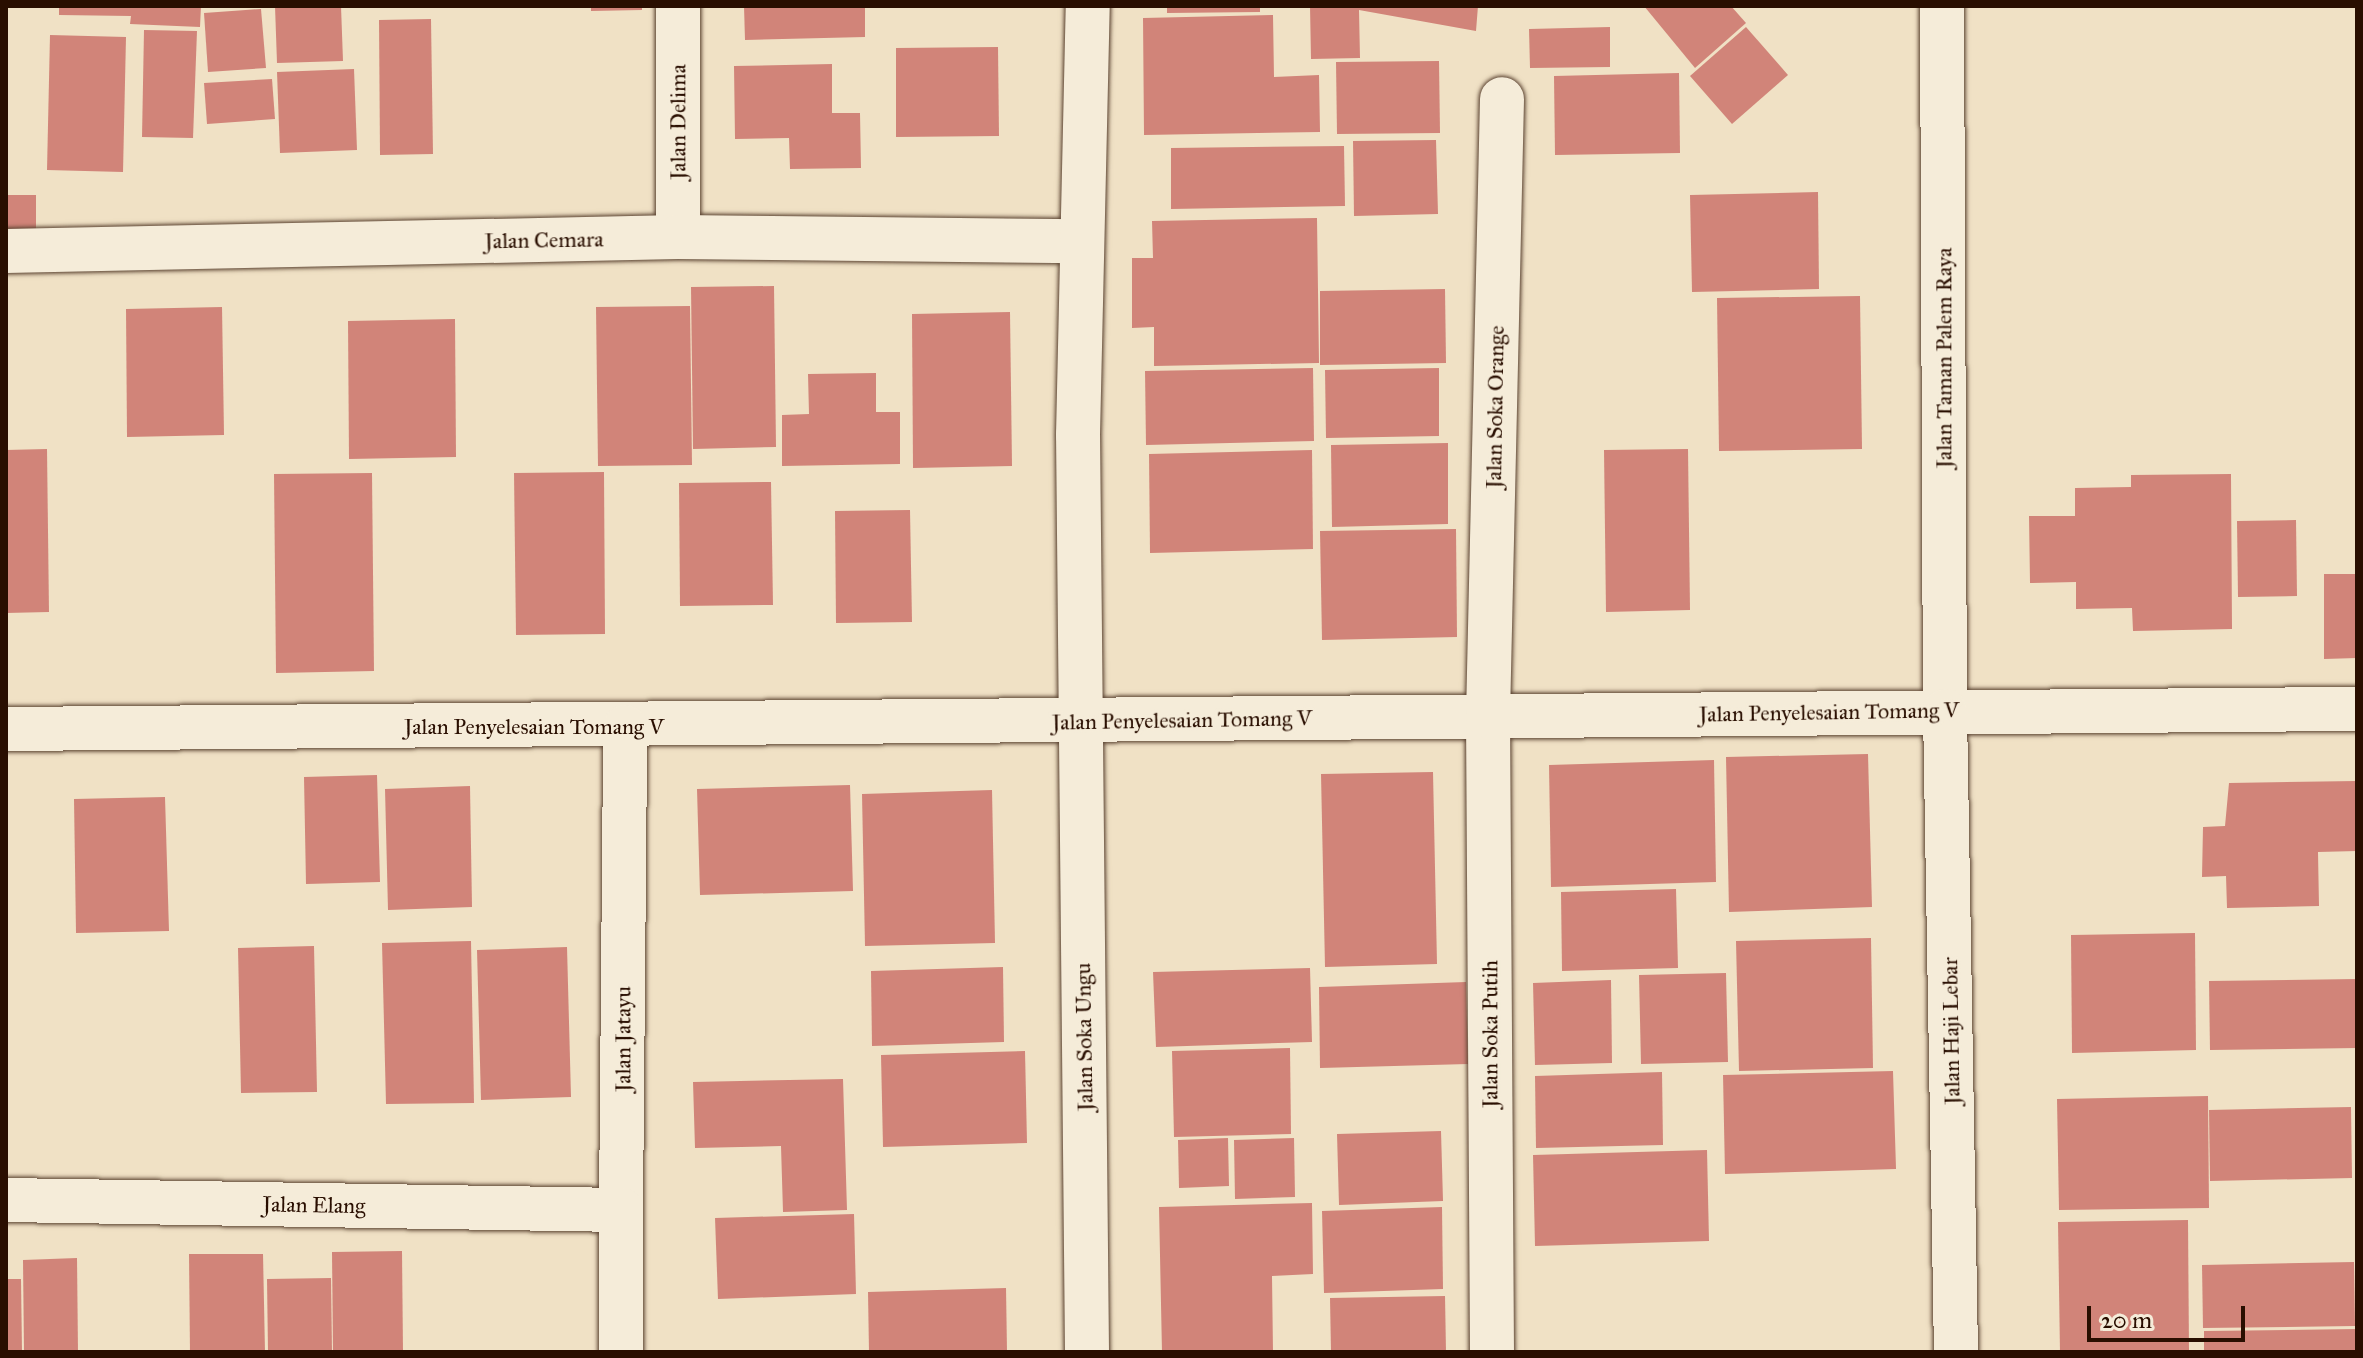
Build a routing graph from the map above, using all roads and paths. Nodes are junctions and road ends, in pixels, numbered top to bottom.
1 (678, 6) edge
2 (1088, 6) edge
3 (1942, 6) edge
4 (1502, 99) dead end
5 (678, 237) junction
6 (1081, 241) junction
7 (6, 251) edge
8 (2357, 709) edge
9 (1945, 711) junction
10 (1488, 716) junction
11 (1081, 721) junction
12 (625, 727) junction
13 (6, 729) edge
14 (6, 1200) edge
15 (621, 1210) junction
16 (621, 1352) edge
17 (1087, 1352) edge
18 (1492, 1352) edge
19 (1956, 1352) edge

1 - 5 street, Jalan Delima
2 - 6 street, Jalan Soka Ungu
3 - 9 street, Jalan Taman Palem Raya
4 - 10 street, Jalan Soka Orange
5 - 6 street, Jalan Cemara
5 - 7 street, Jalan Cemara
6 - 11 street, Jalan Soka Ungu
8 - 9 street, Jalan Penyelesaian Tomang V
9 - 10 street, Jalan Penyelesaian Tomang V
9 - 19 street, Jalan Haji Lebar
10 - 11 street, Jalan Penyelesaian Tomang V
10 - 18 street, Jalan Soka Putih
11 - 12 street, Jalan Penyelesaian Tomang V
11 - 17 street, Jalan Soka Ungu
12 - 13 street, Jalan Penyelesaian Tomang V
12 - 15 street, Jalan Jatayu
14 - 15 street, Jalan Elang
15 - 16 street, Jalan Jatayu

